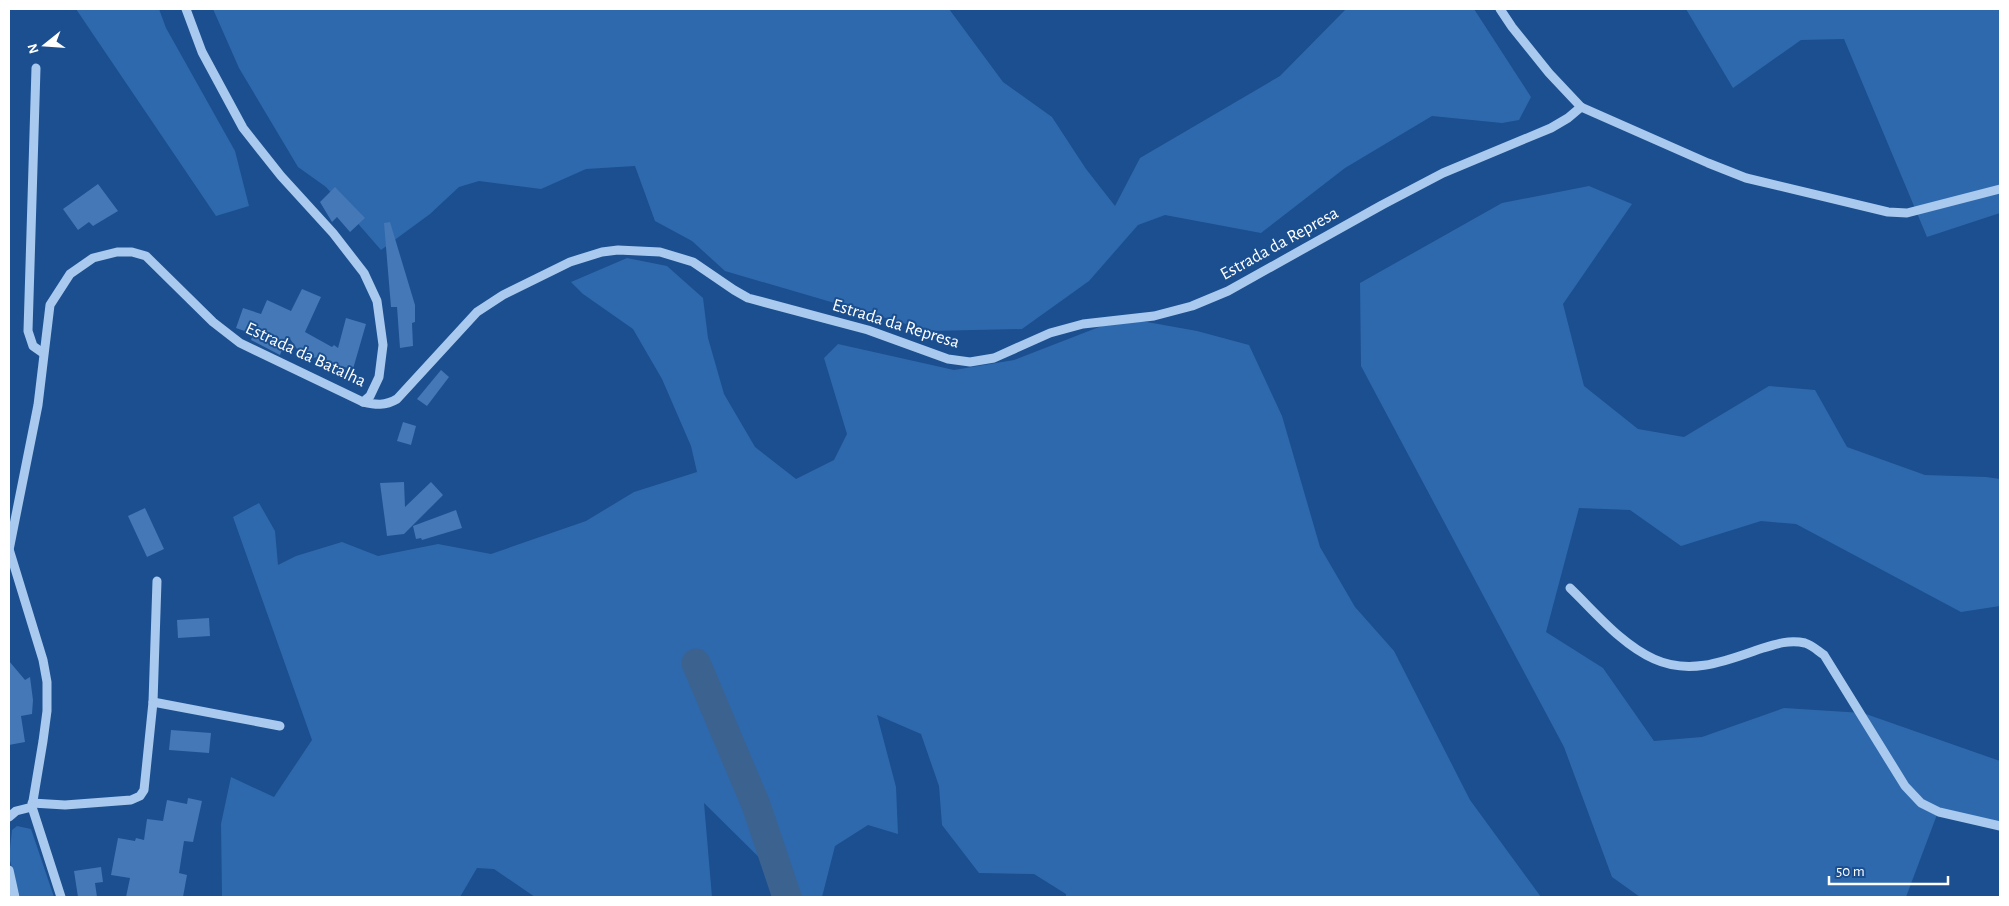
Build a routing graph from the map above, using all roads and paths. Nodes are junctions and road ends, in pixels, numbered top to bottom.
1 (186, 9) edge
2 (1500, 9) edge
3 (36, 68) dead end
4 (1581, 106) junction
5 (2000, 189) edge
6 (43, 353) junction
7 (363, 402) junction
8 (9, 550) edge
9 (157, 581) dead end
10 (1570, 588) dead end
11 (153, 702) junction
12 (280, 726) dead end
13 (32, 805) junction
14 (9, 817) edge
15 (2000, 826) edge
16 (9, 870) edge
17 (15, 897) edge
18 (61, 897) edge

1 - 7 street, Estrada da Batalha
2 - 4 street
3 - 6 street
4 - 5 street
4 - 7 street, Estrada da Represa
6 - 7 street, Estrada da Batalha
6 - 8 street, Estrada da Batalha
8 - 13 street, Estrada da Batalha
9 - 11 street
10 - 15 street
11 - 12 street
11 - 13 street
13 - 14 street
13 - 18 street, Estrada da Batalha
16 - 17 street

